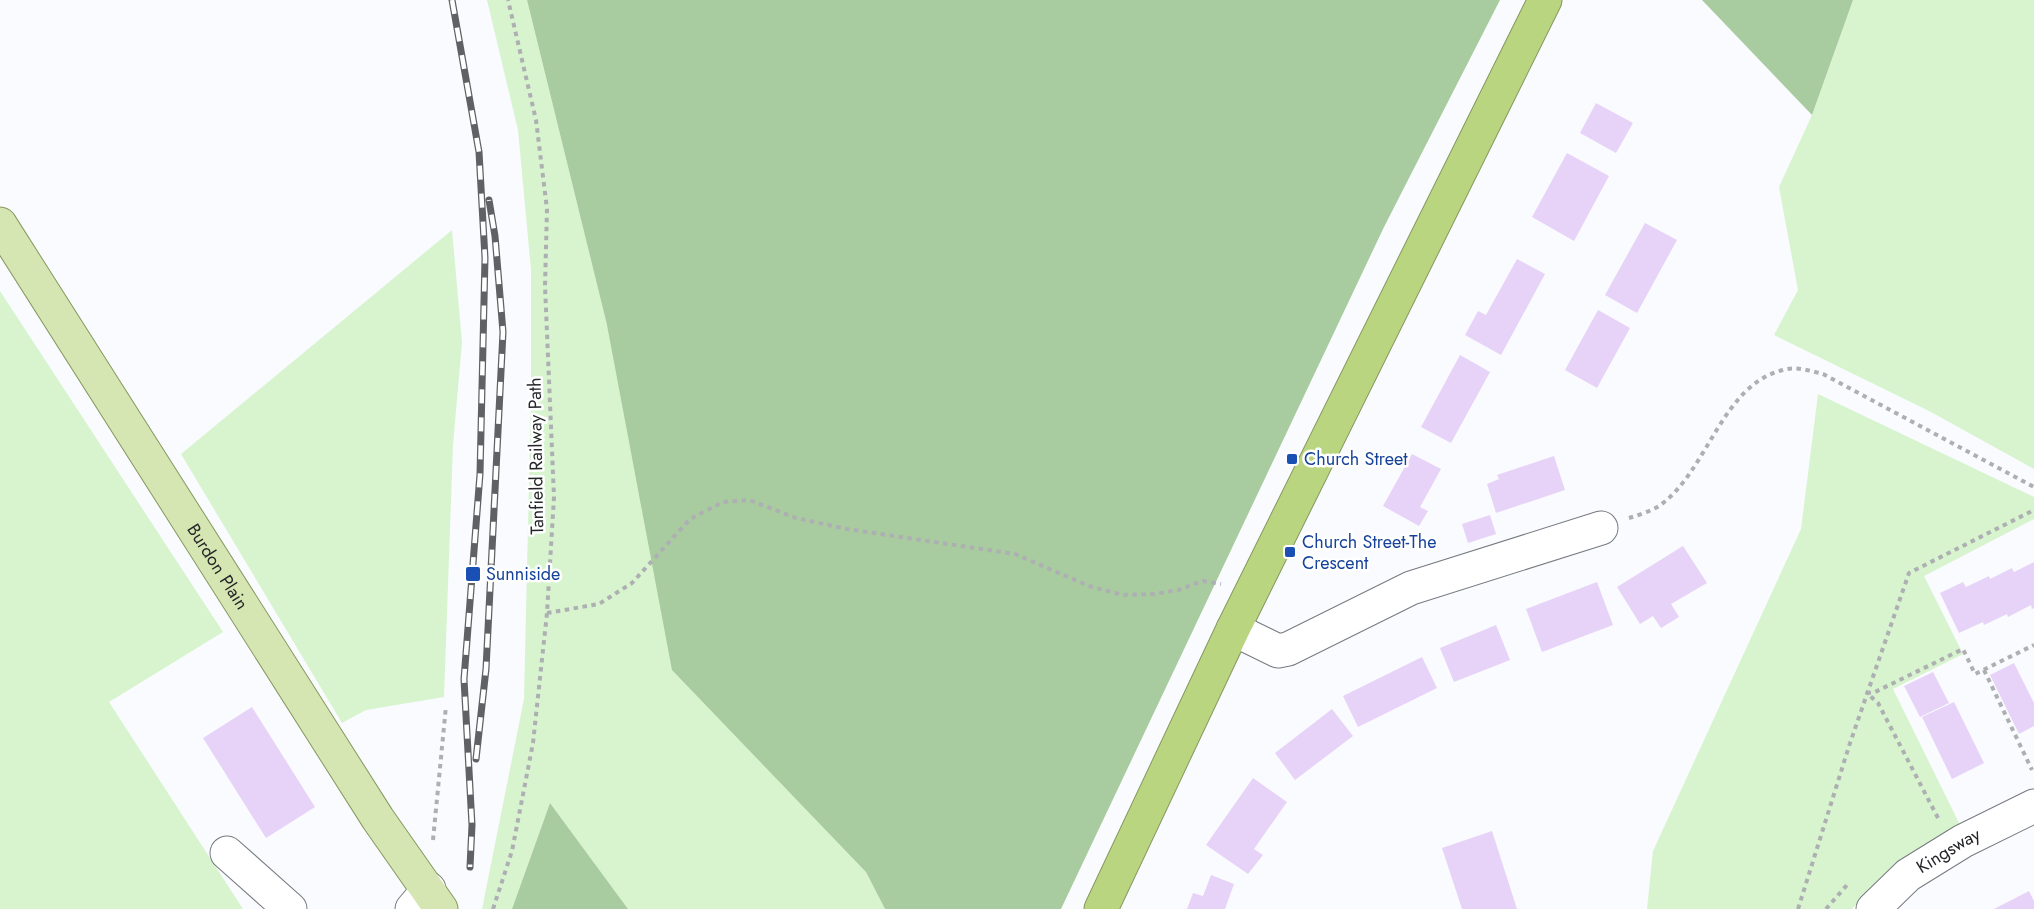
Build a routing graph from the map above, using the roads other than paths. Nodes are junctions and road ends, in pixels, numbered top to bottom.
1 (1545, 0) edge
2 (0, 224) edge
3 (1601, 528) road end
4 (1233, 629) junction
5 (2034, 806) edge
6 (227, 853) dead end
7 (427, 902) edge
8 (290, 909) edge
9 (1101, 909) edge
10 (1873, 909) edge

1 - 4 highway
2 - 7 main road, Burdon Plain
3 - 4 street
4 - 9 highway
5 - 10 street, Kingsway
6 - 8 street

